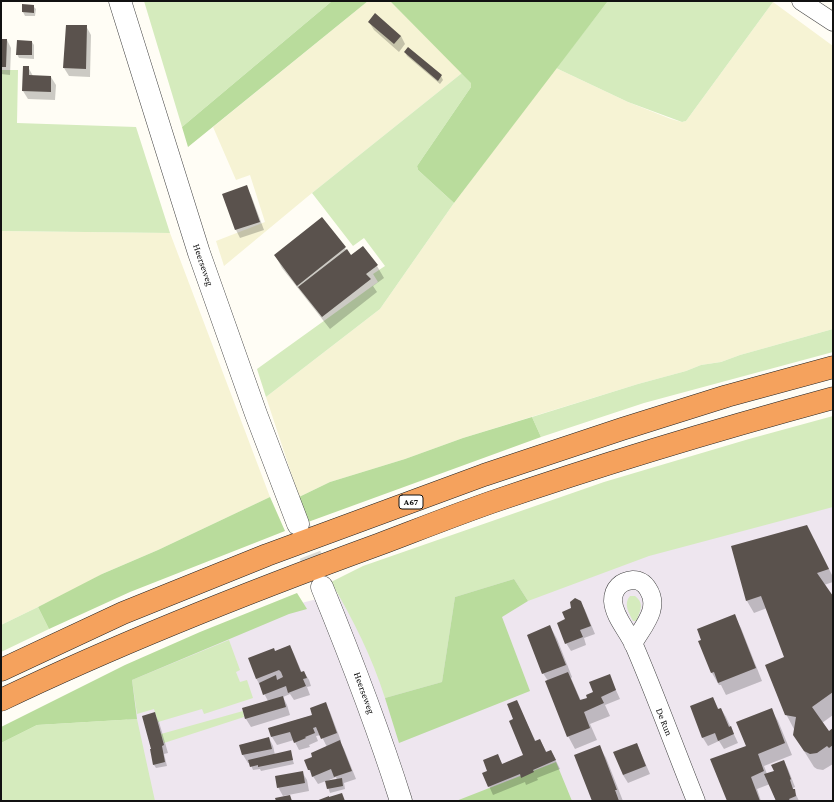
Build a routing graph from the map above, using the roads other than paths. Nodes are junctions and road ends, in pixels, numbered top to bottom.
1 (120, 1) edge
2 (801, 1) edge
3 (833, 22) edge
4 (833, 367) edge
5 (833, 398) edge
6 (298, 524) tunnel mouth
7 (322, 587) tunnel mouth
8 (633, 644) dead end
9 (1, 670) edge
10 (1, 700) edge
11 (401, 801) edge
12 (696, 801) edge

1 - 6 street, Heerseweg
2 - 3 street
4 - 9 highway, A67
5 - 10 highway
7 - 11 street, Heerseweg
8 - 12 street, De Run

